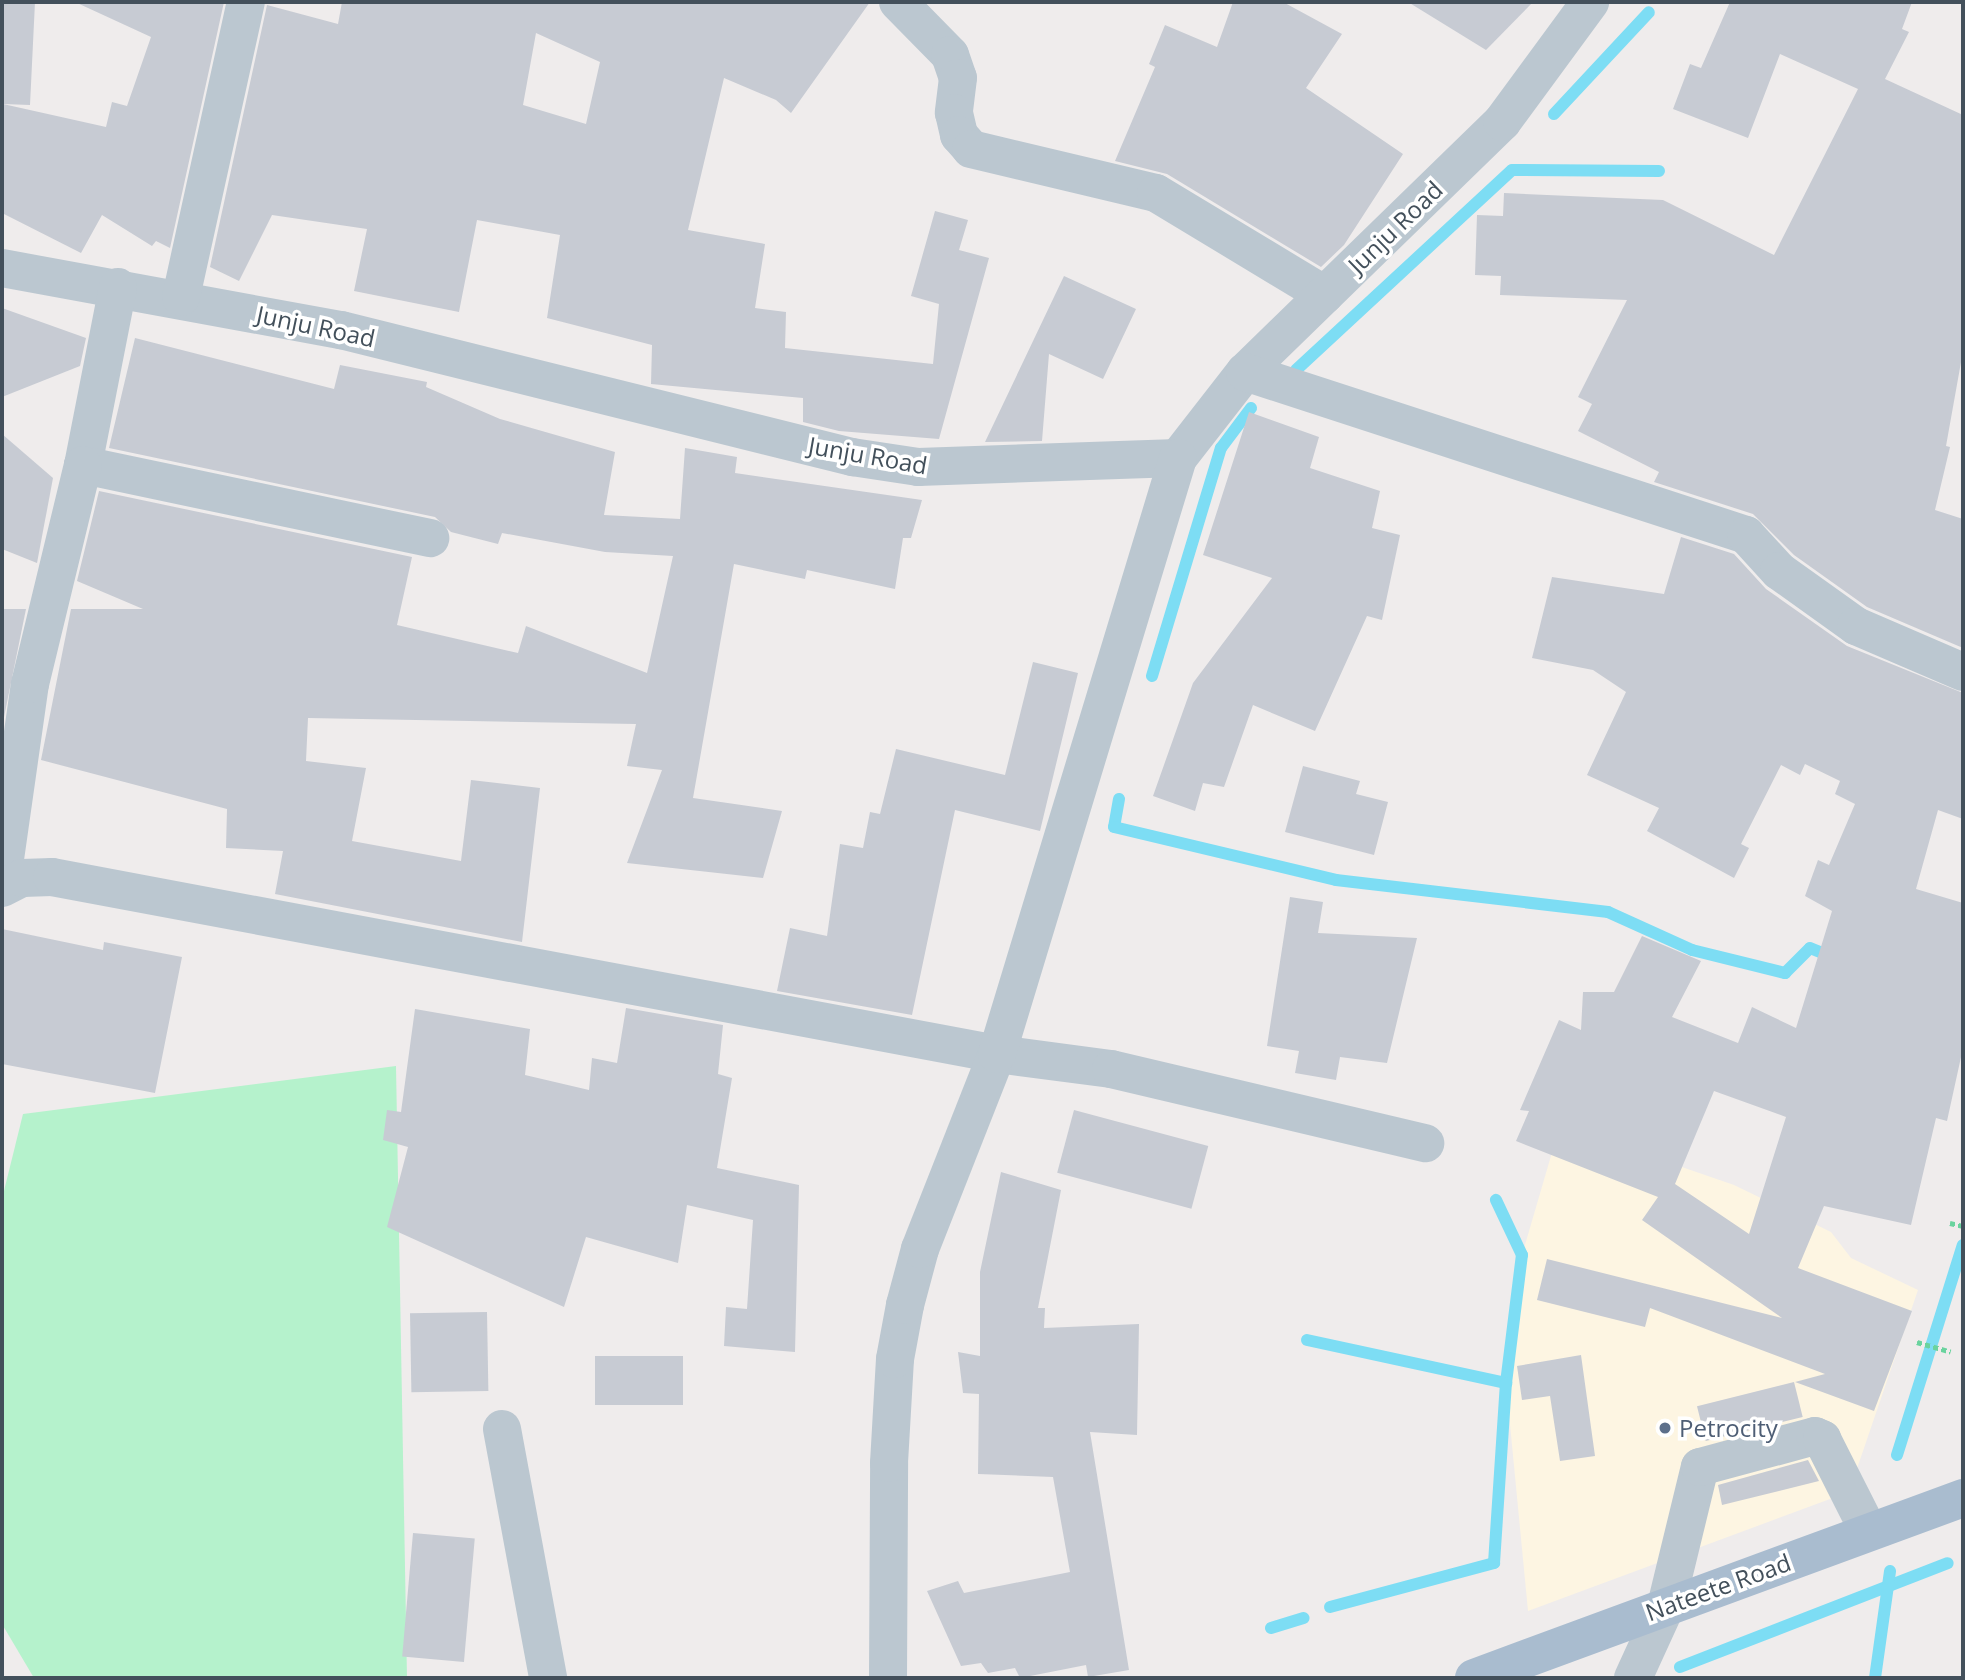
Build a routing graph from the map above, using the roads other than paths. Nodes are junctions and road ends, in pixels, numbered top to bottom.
1 (246, 2) edge
2 (898, 2) edge
3 (1590, 2) edge
4 (2, 268) edge
5 (118, 287) junction
6 (1325, 296) junction
7 (181, 297) junction
8 (1245, 372) junction
9 (1178, 458) junction
10 (83, 465) junction
11 (430, 538) dead end
12 (1963, 673) edge
13 (2, 880) edge
14 (2, 888) edge
15 (996, 1054) junction
16 (1425, 1143) dead end
17 (502, 1429) dead end
18 (1963, 1498) edge
19 (1869, 1532) junction
20 (1666, 1606) junction
21 (548, 1678) edge
22 (887, 1678) edge
23 (1474, 1678) edge
24 (1633, 1678) edge

1 - 7 street
2 - 6 street
3 - 6 street, Junju Road
4 - 5 street, Junju Road
5 - 7 street, Junju Road
5 - 10 street
6 - 8 street, Junju Road
7 - 9 street, Junju Road
8 - 9 street, Junju Road
8 - 12 street
9 - 15 street
10 - 11 street
10 - 13 street
14 - 15 street
15 - 16 street
15 - 22 street
17 - 21 street
18 - 19 main road, Nateete Road
19 - 20 main road, Nateete Road
19 - 20 street
20 - 23 main road, Nateete Road
20 - 24 street

